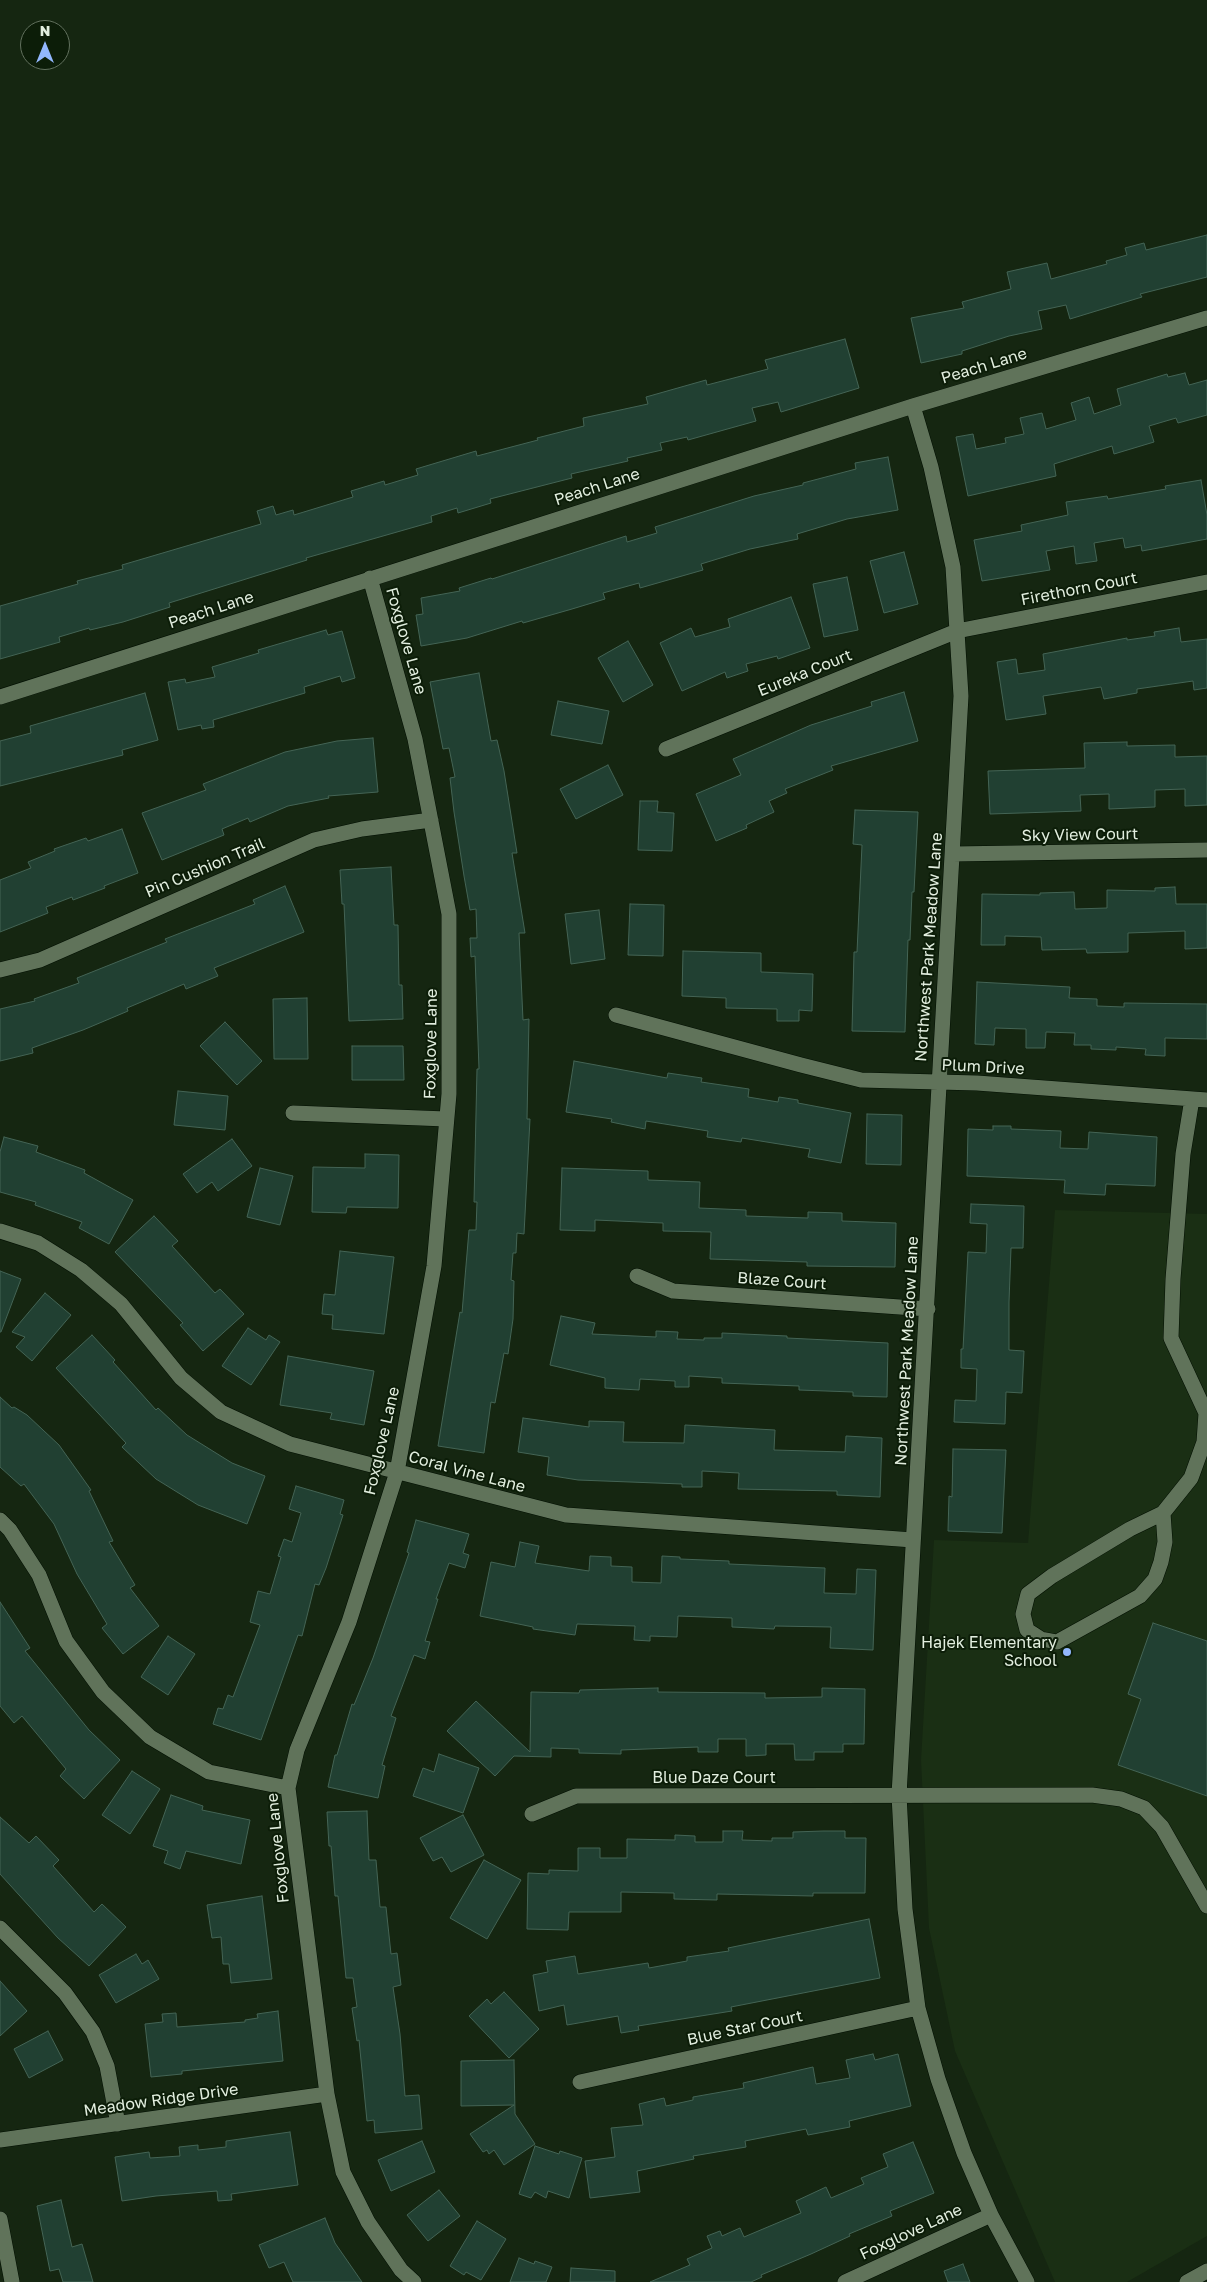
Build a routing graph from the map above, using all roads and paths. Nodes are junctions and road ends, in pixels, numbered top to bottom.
1 (1207, 318) edge
2 (913, 406) junction
3 (370, 578) junction
4 (1207, 582) edge
5 (957, 631) junction
6 (0, 697) edge
7 (666, 749) dead end
8 (431, 820) junction
9 (1207, 850) edge
10 (952, 854) junction
11 (0, 970) edge
12 (616, 1015) dead end
13 (938, 1082) junction
14 (1200, 1100) edge
15 (292, 1112) dead end
16 (446, 1119) junction
17 (0, 1231) edge
18 (637, 1276) dead end
19 (928, 1310) junction
20 (397, 1472) junction
21 (1163, 1513) junction
22 (0, 1520) edge
23 (914, 1540) junction
24 (288, 1788) junction
25 (899, 1795) junction
26 (532, 1814) dead end
27 (1207, 1906) edge
28 (0, 1928) edge
29 (918, 2008) junction
30 (580, 2082) dead end
31 (327, 2094) junction
32 (118, 2124) junction
33 (0, 2140) edge
34 (991, 2215) junction
35 (0, 2219) edge
36 (1207, 2270) edge
37 (12, 2282) edge
38 (414, 2282) edge
39 (845, 2282) edge
40 (1027, 2282) edge
41 (1187, 2282) edge

1 - 2 street, Peach Lane
2 - 3 street, Peach Lane
2 - 5 street, Northwest Park Meadow Lane
3 - 6 street, Peach Lane
3 - 8 street, Foxglove Lane
4 - 5 street, Firethorn Court
5 - 7 street, Eureka Court
5 - 10 street, Northwest Park Meadow Lane
8 - 11 street, Pin Cushion Trail
8 - 16 street, Foxglove Lane
9 - 10 street, Sky View Court
10 - 13 street, Northwest Park Meadow Lane
12 - 13 street, Plum Drive
13 - 14 street, Plum Drive
13 - 19 street, Northwest Park Meadow Lane
14 - 21 street
15 - 16 street
16 - 20 street, Foxglove Lane
17 - 20 street, Coral Vine Lane
18 - 19 street, Blaze Court
19 - 23 street, Northwest Park Meadow Lane
20 - 23 street, Coral Vine Lane
20 - 24 street, Foxglove Lane
21 - 21 street
22 - 24 street
23 - 25 street, Northwest Park Meadow Lane
24 - 31 street, Foxglove Lane
25 - 26 street, Blue Daze Court
25 - 27 street, Blue Daze Court
25 - 29 street, Northwest Park Meadow Lane
28 - 32 street
29 - 30 street, Blue Star Court
29 - 34 street, Northwest Park Meadow Lane
31 - 32 street, Meadow Ridge Drive
31 - 38 street, Foxglove Lane
32 - 33 street, Meadow Ridge Drive
34 - 39 street, Foxglove Lane
34 - 40 street, Northwest Park Meadow Lane
35 - 37 street
36 - 41 street

